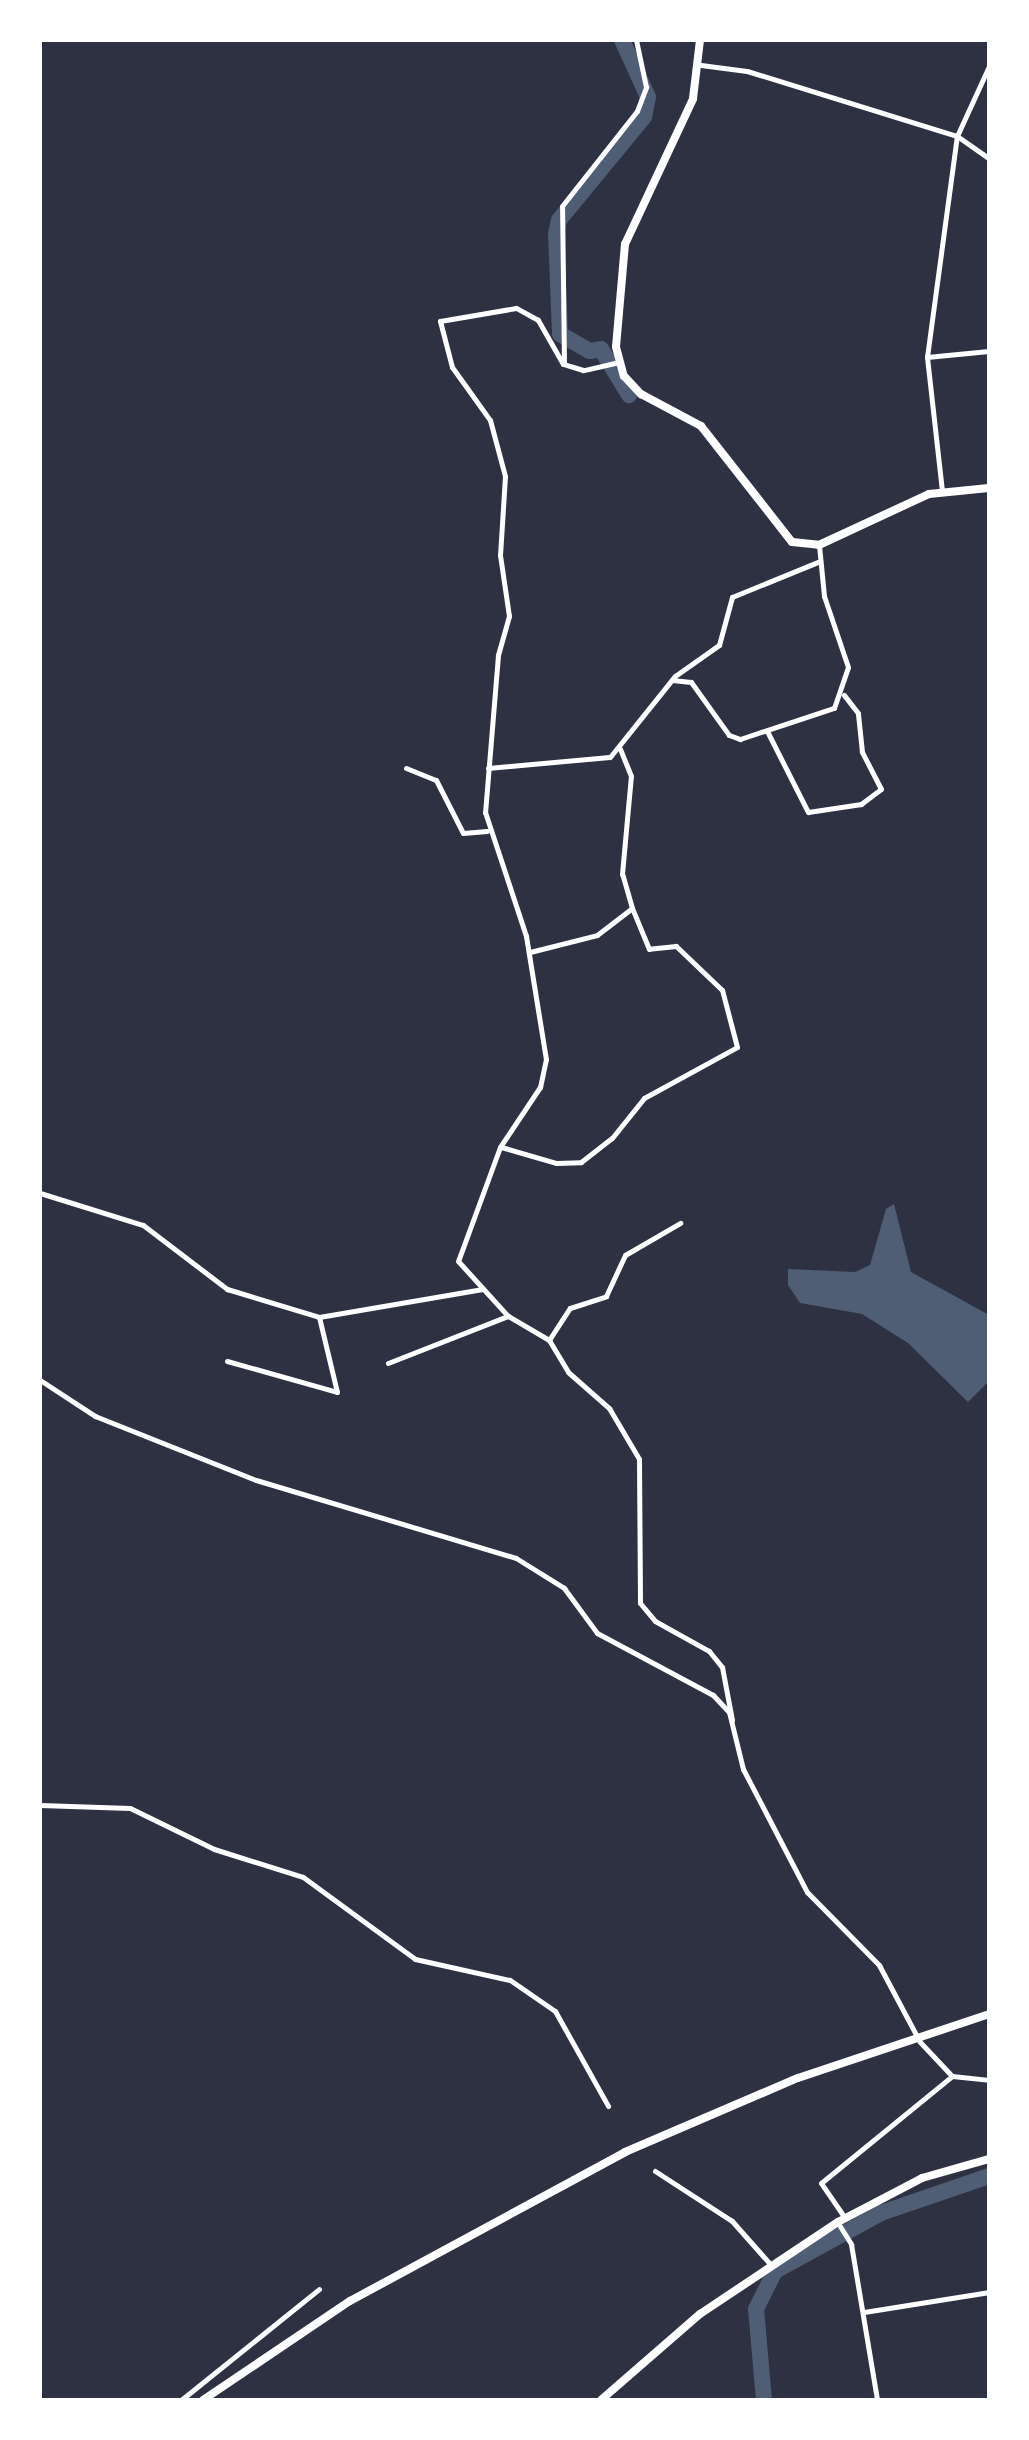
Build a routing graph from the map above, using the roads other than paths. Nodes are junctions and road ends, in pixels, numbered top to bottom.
1 (636, 40) edge
2 (700, 40) edge
3 (701, 65) junction
4 (989, 66) edge
5 (957, 136) junction
6 (989, 158) edge
7 (989, 351) edge
8 (927, 357) junction
9 (619, 362) junction
10 (563, 364) junction
11 (989, 488) edge
12 (942, 491) junction
13 (819, 545) junction
14 (820, 561) junction
15 (671, 680) junction
16 (844, 695) junction
17 (767, 731) junction
18 (620, 749) junction
19 (406, 768) dead end
20 (488, 768) junction
21 (487, 831) junction
22 (632, 908) junction
23 (530, 952) junction
24 (500, 1147) junction
25 (40, 1193) edge
26 (680, 1223) dead end
27 (484, 1289) junction
28 (508, 1316) junction
29 (319, 1317) junction
30 (549, 1340) junction
31 (227, 1361) dead end
32 (388, 1363) dead end
33 (40, 1380) edge
34 (732, 1720) junction
35 (40, 1805) edge
36 (989, 2013) edge
37 (952, 2076) junction
38 (989, 2080) edge
39 (608, 2106) dead end
40 (989, 2159) edge
41 (655, 2171) dead end
42 (842, 2220) junction
43 (770, 2264) junction
44 (319, 2289) dead end
45 (989, 2292) edge
46 (864, 2312) junction
47 (181, 2400) edge
48 (203, 2400) edge
49 (601, 2400) edge
50 (877, 2400) edge

1 - 10 street
2 - 3 main road
3 - 5 street
3 - 9 main road
4 - 5 street
5 - 6 street
5 - 8 street
7 - 8 street
8 - 12 street
9 - 10 street
9 - 13 main road
10 - 20 street
11 - 12 main road
12 - 13 main road
13 - 14 street
14 - 15 street
14 - 16 street
15 - 17 street
15 - 18 street
16 - 17 street
16 - 17 street
18 - 20 street
18 - 22 street
19 - 21 street
20 - 21 street
21 - 23 street
22 - 23 street
22 - 24 street
23 - 24 street
24 - 27 street
25 - 29 street
26 - 30 street
27 - 28 street
27 - 29 street
28 - 30 street
28 - 32 street
29 - 31 street
30 - 34 street
33 - 34 street
34 - 37 street
35 - 39 street
36 - 48 main road
37 - 38 street
37 - 42 street
40 - 42 main road
41 - 43 street
42 - 43 main road
42 - 46 street
43 - 49 main road
44 - 47 street
45 - 46 street
46 - 50 street

